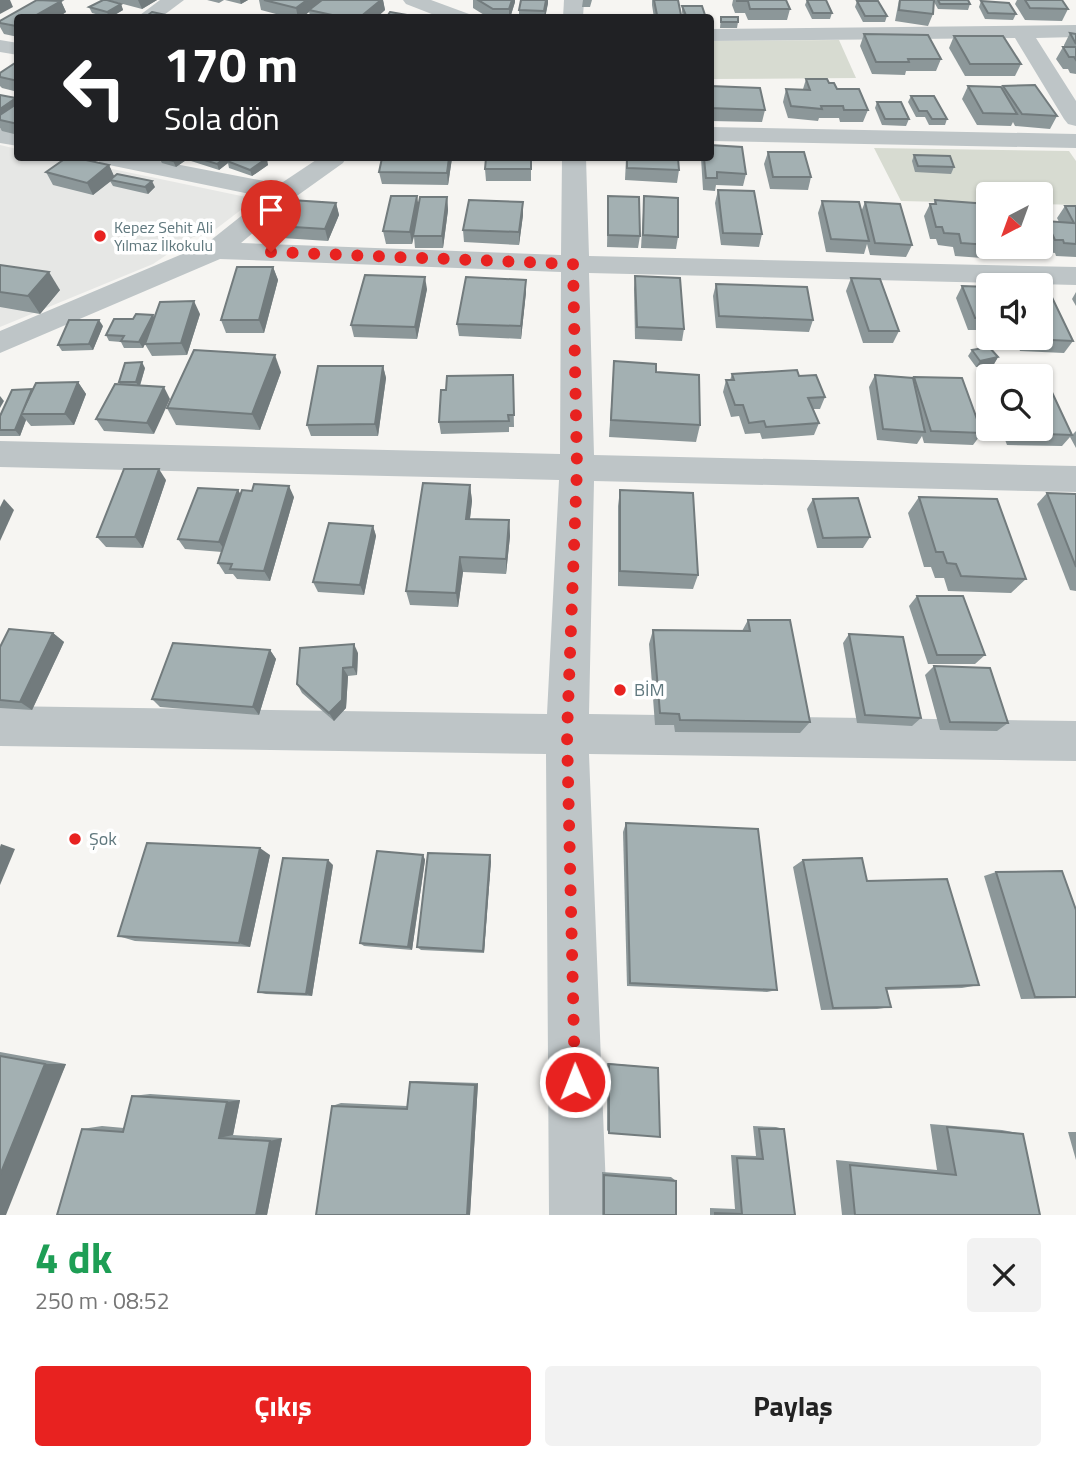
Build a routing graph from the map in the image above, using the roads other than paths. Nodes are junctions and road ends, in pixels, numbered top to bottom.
1 (174, 0) edge
2 (413, 0) edge
3 (152, 14) edge
4 (451, 14) edge
5 (1076, 31) edge
6 (1022, 32) junction
7 (714, 35) edge
8 (1076, 119) edge
9 (714, 134) edge
10 (1076, 141) edge
11 (123, 161) edge
12 (330, 161) edge
13 (574, 161) edge
14 (285, 193) junction
15 (216, 250) junction
16 (573, 264) junction
17 (1076, 276) edge
18 (0, 343) edge
19 (0, 454) edge
20 (577, 468) junction
21 (1076, 479) edge
22 (0, 726) edge
23 (567, 734) junction
24 (1076, 741) edge
25 (578, 1215) edge

1 - 3 street
2 - 4 street
5 - 6 street
6 - 7 street
6 - 8 street
9 - 10 street
11 - 14 street
12 - 14 street
13 - 16 street
14 - 15 street
15 - 16 street
15 - 18 street
16 - 17 street
16 - 20 street
19 - 20 street
20 - 21 street
20 - 23 street
22 - 23 street
23 - 24 street
23 - 25 street

